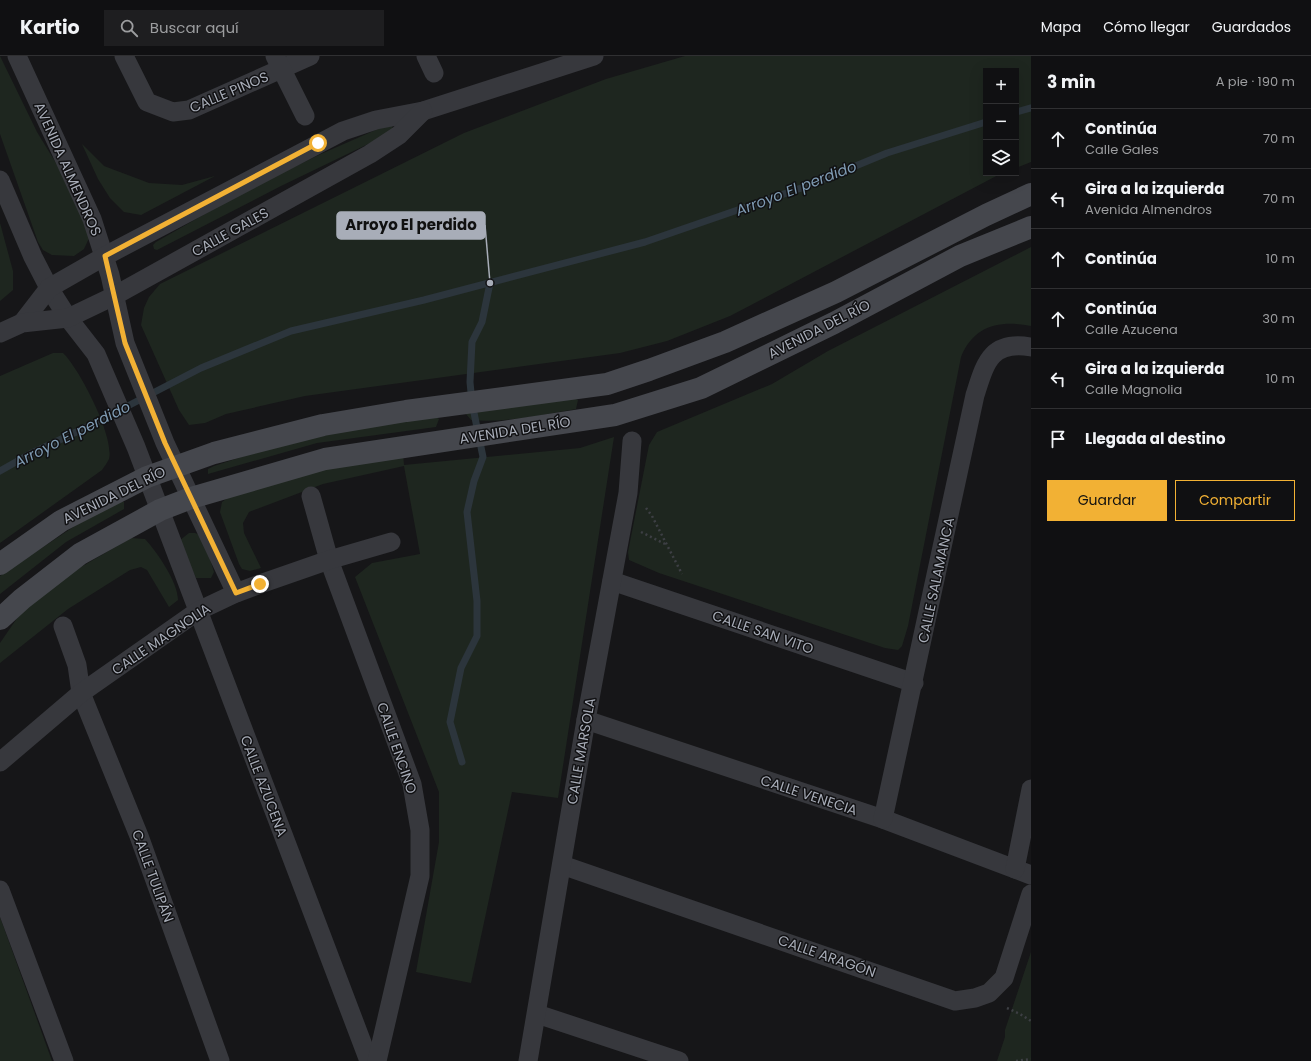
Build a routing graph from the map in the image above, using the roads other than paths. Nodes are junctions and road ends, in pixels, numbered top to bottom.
1 (17, 56) edge
2 (124, 56) edge
3 (310, 56) edge
4 (426, 56) edge
5 (594, 56) edge
6 (278, 63) edge
7 (434, 73) dead end
8 (423, 111) junction
9 (305, 116) dead end
10 (0, 180) edge
11 (1031, 194) edge
12 (1031, 227) edge
13 (105, 256) junction
14 (49, 288) junction
15 (114, 296) junction
16 (68, 318) junction
17 (22, 323) junction
18 (0, 333) edge
19 (1031, 347) edge
20 (607, 384) junction
21 (452, 405) junction
22 (615, 415) junction
23 (459, 438) junction
24 (632, 441) dead end
25 (176, 465) junction
26 (147, 477) junction
27 (311, 496) dead end
28 (191, 498) junction
29 (160, 510) junction
30 (391, 542) dead end
31 (329, 560) junction
32 (0, 564) edge
33 (612, 581) junction
34 (236, 593) junction
35 (198, 611) junction
36 (0, 619) edge
37 (63, 626) dead end
38 (914, 683) junction
39 (81, 693) junction
40 (586, 720) junction
41 (0, 762) edge
42 (1031, 789) edge
43 (883, 819) junction
44 (562, 865) junction
45 (1023, 872) edge
46 (0, 890) edge
47 (1031, 894) edge
48 (537, 1014) junction
49 (671, 1060) edge
50 (64, 1061) edge
51 (220, 1061) edge
52 (369, 1061) edge
53 (377, 1061) edge
54 (528, 1061) edge

1 - 13 street, AVENIDA ALMENDROS
2 - 6 street, CALLE PINOS
3 - 6 street, CALLE PINOS
4 - 7 street
5 - 8 street, CALLE GALES
6 - 9 street
8 - 13 street, CALLE GALES
8 - 15 street, CALLE GALES
10 - 14 street
11 - 20 street, AVENIDA DEL RÍO
12 - 22 street, AVENIDA DEL RÍO
13 - 14 street, CALLE GALES
13 - 15 street, AVENIDA ALMENDROS
14 - 16 street
14 - 17 street, CALLE GALES
15 - 16 street, CALLE GALES
15 - 25 street, AVENIDA ALMENDROS
16 - 17 street, CALLE GALES
16 - 26 street
17 - 18 street, CALLE GALES
19 - 38 street, CALLE SALAMANCA
20 - 21 street, AVENIDA DEL RÍO
20 - 22 street
21 - 23 street
21 - 25 street, AVENIDA DEL RÍO
22 - 23 street, AVENIDA DEL RÍO
23 - 28 street, AVENIDA DEL RÍO
24 - 33 street, CALLE MARSOLA
25 - 26 street, AVENIDA DEL RÍO
25 - 28 street, AVENIDA ALMENDROS
26 - 29 street, CALLE AZUCENA
26 - 32 street, AVENIDA DEL RÍO
27 - 31 street, CALLE ENCINO
28 - 29 street, AVENIDA DEL RÍO
28 - 34 street
29 - 35 street, CALLE AZUCENA
29 - 36 street, AVENIDA DEL RÍO
30 - 31 street, CALLE MAGNOLIA
31 - 34 street, CALLE MAGNOLIA
31 - 53 street, CALLE ENCINO
33 - 38 street, CALLE SAN VITO
33 - 40 street, CALLE MARSOLA
34 - 35 street, CALLE MAGNOLIA
35 - 39 street, CALLE MAGNOLIA
35 - 52 street, CALLE AZUCENA
37 - 39 street, CALLE TULIPÁN
38 - 43 street, CALLE SALAMANCA
39 - 41 street, CALLE MAGNOLIA
39 - 51 street, CALLE TULIPÁN
40 - 43 street, CALLE VENECIA
40 - 44 street, CALLE MARSOLA
42 - 45 street
43 - 45 street, CALLE VENECIA
44 - 47 street, CALLE ARAGÓN
44 - 48 street, CALLE MARSOLA
46 - 50 street
48 - 49 street
48 - 54 street, CALLE MARSOLA

